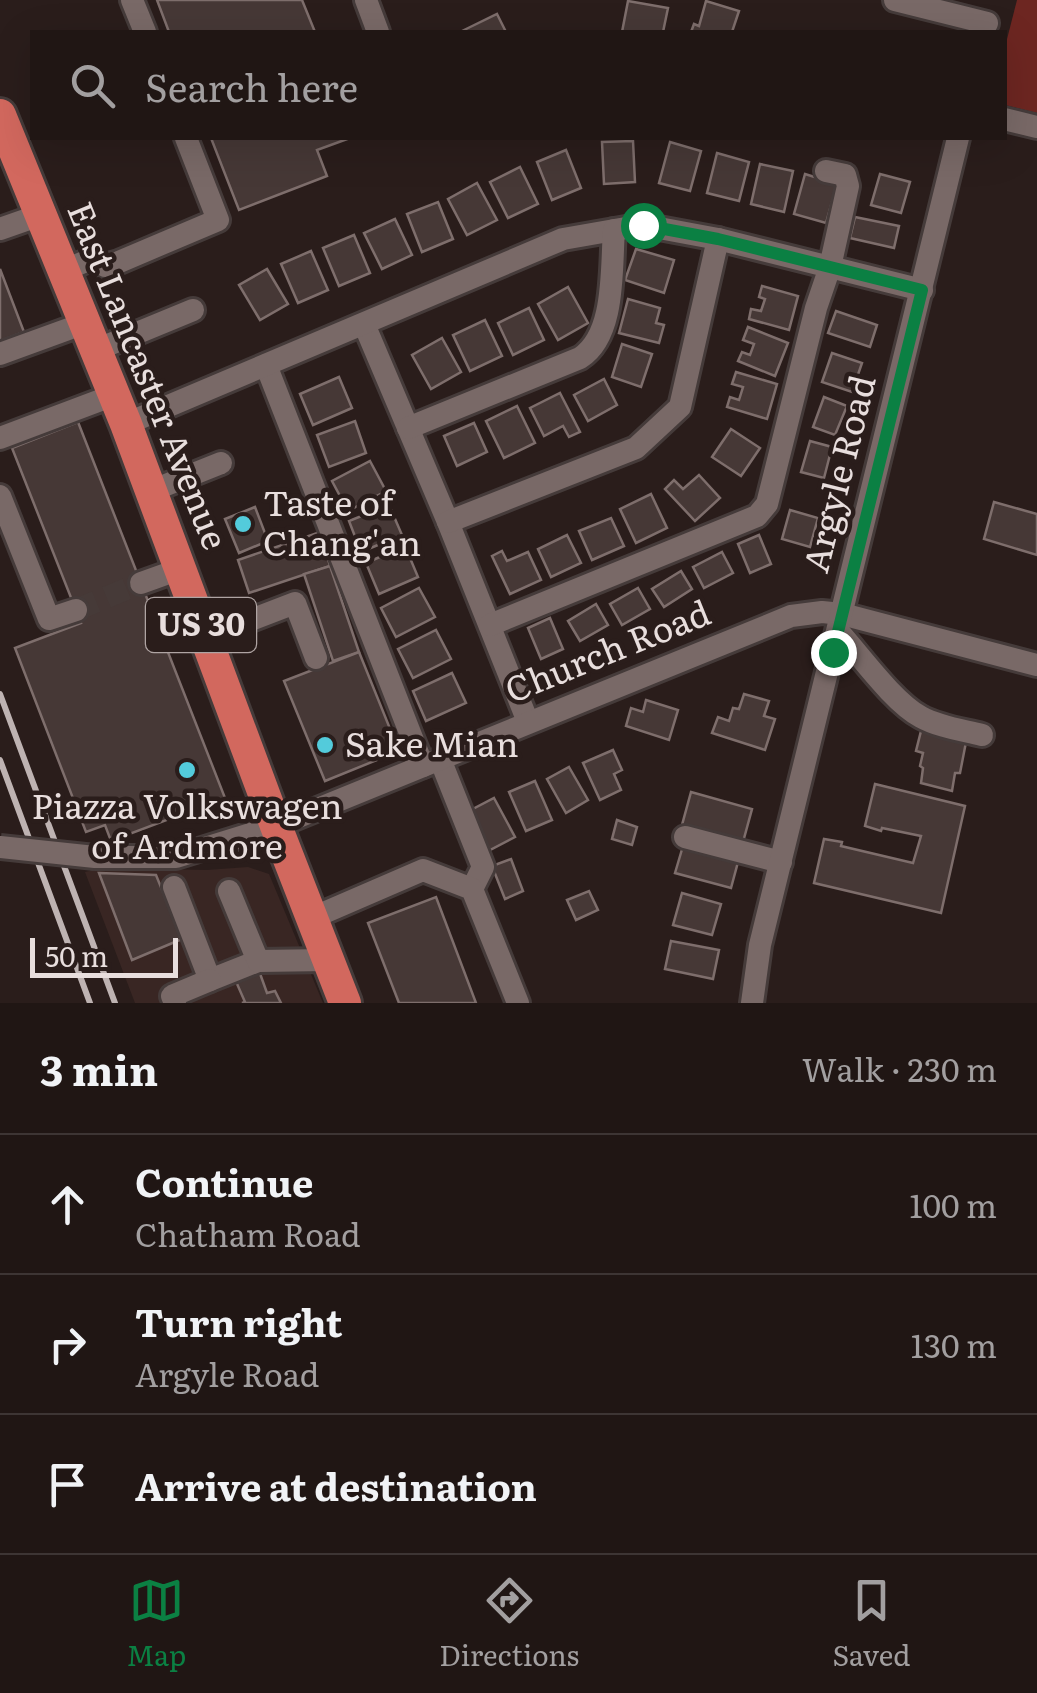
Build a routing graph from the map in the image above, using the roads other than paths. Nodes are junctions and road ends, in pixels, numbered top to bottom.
1 (132, 0) edge
2 (366, 0) edge
3 (894, 0) edge
4 (989, 18) edge
5 (144, 30) edge
6 (377, 30) edge
7 (0, 115) edge
8 (1007, 120) edge
9 (1037, 126) edge
10 (187, 140) edge
11 (958, 140) edge
12 (826, 171) dead end
13 (40, 214) junction
14 (0, 228) edge
15 (614, 230) junction
16 (718, 239) junction
17 (830, 267) junction
18 (922, 290) junction
19 (79, 309) junction
20 (193, 310) dead end
21 (364, 324) junction
22 (0, 354) edge
23 (266, 365) junction
24 (120, 410) junction
25 (408, 428) junction
26 (0, 438) edge
27 (221, 464) dead end
28 (151, 491) junction
29 (0, 496) edge
30 (448, 522) junction
31 (180, 569) junction
32 (141, 583) tunnel mouth
33 (76, 610) tunnel mouth
34 (840, 622) junction
35 (490, 626) junction
36 (206, 638) junction
37 (316, 658) dead end
38 (1037, 665) edge
39 (528, 722) junction
40 (982, 735) dead end
41 (431, 762) junction
42 (276, 826) junction
43 (685, 837) dead end
44 (0, 848) edge
45 (781, 862) junction
46 (174, 887) dead end
47 (472, 889) junction
48 (229, 891) dead end
49 (312, 918) junction
50 (328, 960) junction
51 (258, 961) junction
52 (210, 980) junction
53 (175, 1003) edge
54 (346, 1003) edge
55 (518, 1003) edge
56 (752, 1003) edge

1 - 5 street
2 - 6 street
3 - 4 street
7 - 13 highway, East Lancaster Avenue / US 30
8 - 9 street
10 - 19 street
11 - 18 street, Argyle Road
12 - 17 street
13 - 14 street
13 - 19 highway, East Lancaster Avenue / US 30
15 - 16 street
15 - 21 street
15 - 25 street
16 - 17 street
16 - 30 street
17 - 18 street
17 - 35 street
18 - 34 street, Argyle Road
19 - 20 street
19 - 22 street
19 - 24 highway, East Lancaster Avenue / US 30
21 - 23 street
21 - 25 street
23 - 24 street
23 - 41 street
24 - 26 street
24 - 28 highway, East Lancaster Avenue / US 30
25 - 30 street
27 - 28 street
28 - 31 highway, East Lancaster Avenue / US 30
29 - 33 street
30 - 35 street
31 - 32 street
31 - 36 highway, East Lancaster Avenue / US 30
34 - 38 street, Church Road
34 - 39 street, Church Road
34 - 40 street
34 - 45 street, Argyle Road
35 - 39 street
36 - 37 street
36 - 42 highway, East Lancaster Avenue / US 30
39 - 41 street, Church Road
41 - 42 street, Church Road
41 - 47 street
42 - 44 street, Church Road, bridge
42 - 49 highway, East Lancaster Avenue / US 30
43 - 45 street
45 - 56 street, Argyle Road
46 - 52 street
47 - 49 street
47 - 55 street
48 - 51 street
49 - 50 highway, East Lancaster Avenue / US 30
50 - 51 street
50 - 54 highway, East Lancaster Avenue / US 30
51 - 52 street
52 - 53 street

